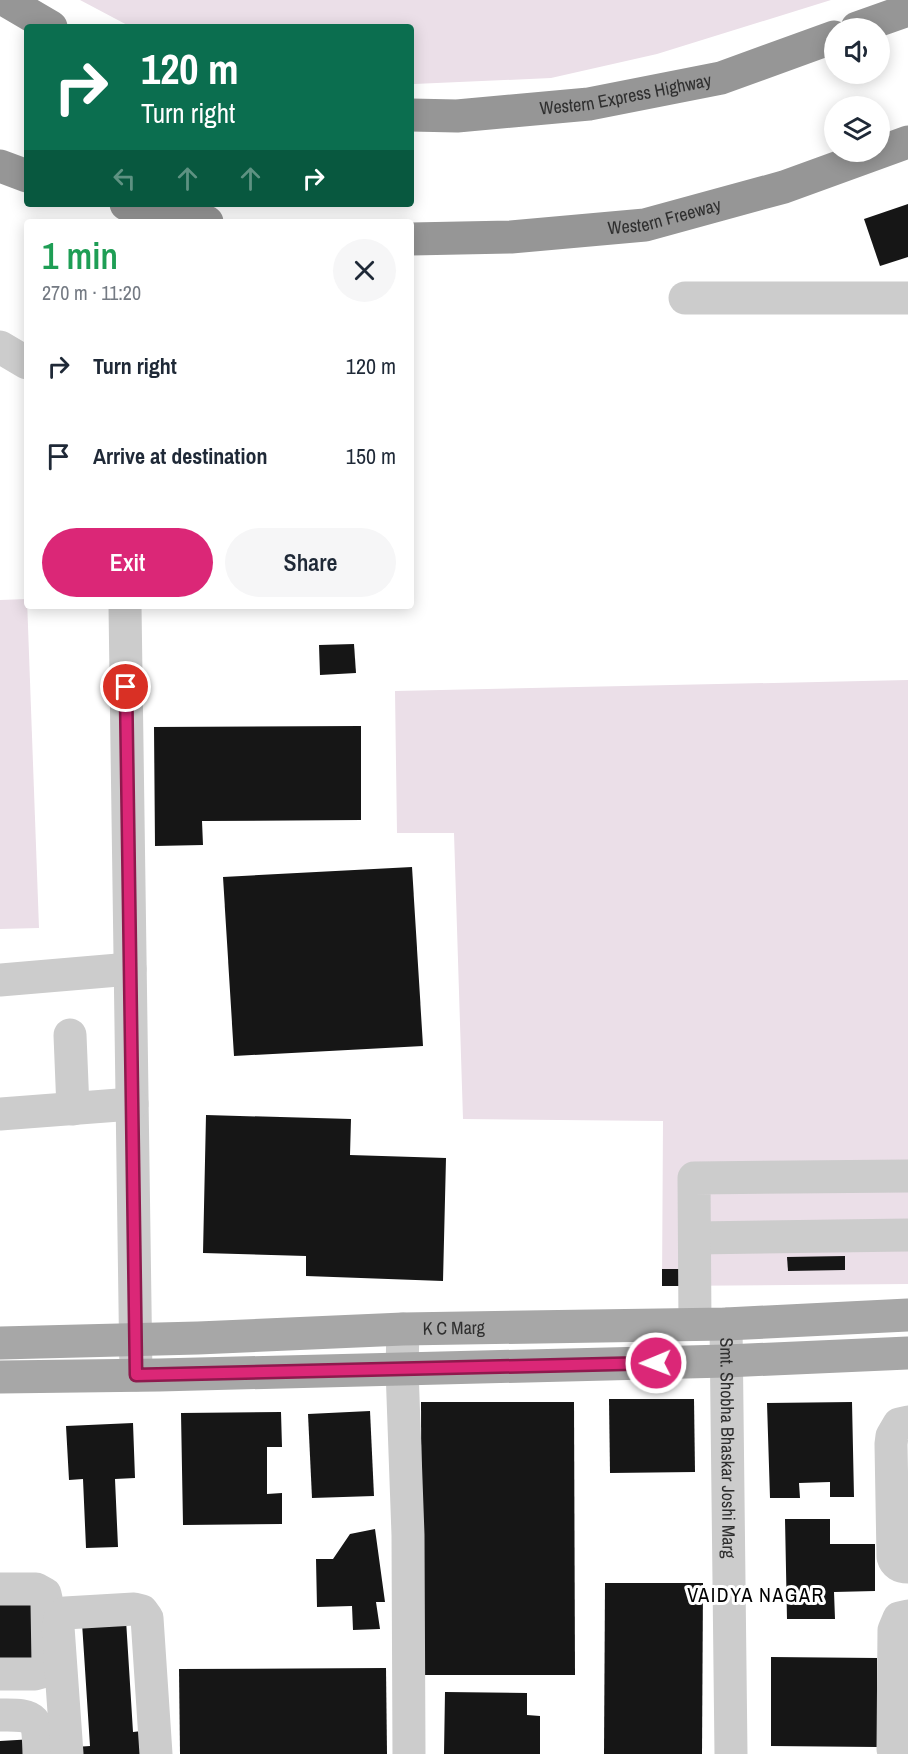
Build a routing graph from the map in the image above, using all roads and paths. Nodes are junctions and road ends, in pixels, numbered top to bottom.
1 (5, 0) edge
2 (908, 10) edge
3 (885, 18) edge
4 (0, 22) edge
5 (46, 24) edge
6 (24, 32) edge
7 (824, 41) edge
8 (414, 114) edge
9 (908, 142) edge
10 (0, 166) edge
11 (24, 175) edge
12 (138, 207) edge
13 (185, 219) edge
14 (414, 239) edge
15 (685, 298) dead end
16 (908, 298) edge
17 (0, 347) edge
18 (24, 361) edge
19 (125, 609) edge
20 (130, 969) junction
21 (0, 980) edge
22 (70, 1035) dead end
23 (132, 1104) junction
24 (73, 1109) junction
25 (0, 1114) edge
26 (908, 1176) edge
27 (908, 1235) edge
28 (695, 1238) junction
29 (908, 1315) edge
30 (711, 1324) junction
31 (403, 1329) junction
32 (135, 1340) junction
33 (0, 1344) edge
34 (908, 1353) edge
35 (726, 1361) junction
36 (402, 1370) junction
37 (136, 1375) junction
38 (0, 1377) edge
39 (908, 1422) edge
40 (908, 1567) edge
41 (0, 1589) edge
42 (908, 1616) edge
43 (0, 1674) edge
44 (0, 1715) edge
45 (39, 1754) edge
46 (67, 1754) edge
47 (156, 1754) edge
48 (410, 1754) edge
49 (731, 1754) edge
50 (896, 1754) edge

1 - 5 highway
2 - 3 highway
4 - 6 highway
7 - 8 highway, Western Express Highway
9 - 14 highway, Western Freeway
10 - 11 highway
12 - 13 highway
15 - 16 street
17 - 18 street
19 - 20 street
20 - 21 street
20 - 23 street
22 - 24 street
23 - 24 street
23 - 32 street
24 - 25 street
26 - 28 street, Smt. Shobha Bhaskar Joshi Marg
27 - 28 street
28 - 30 street, Smt. Shobha Bhaskar Joshi Marg
29 - 30 main road, K C Marg
30 - 31 main road, K C Marg
30 - 35 street, Smt. Shobha Bhaskar Joshi Marg
31 - 32 main road, K C Marg
31 - 36 street
32 - 33 main road, K C Marg
32 - 37 street
34 - 35 main road
35 - 36 main road
35 - 49 street, Smt. Shobha Bhaskar Joshi Marg
36 - 37 main road
36 - 48 street
37 - 38 main road
39 - 40 street
41 - 43 street
42 - 50 street
44 - 45 street
46 - 47 street

